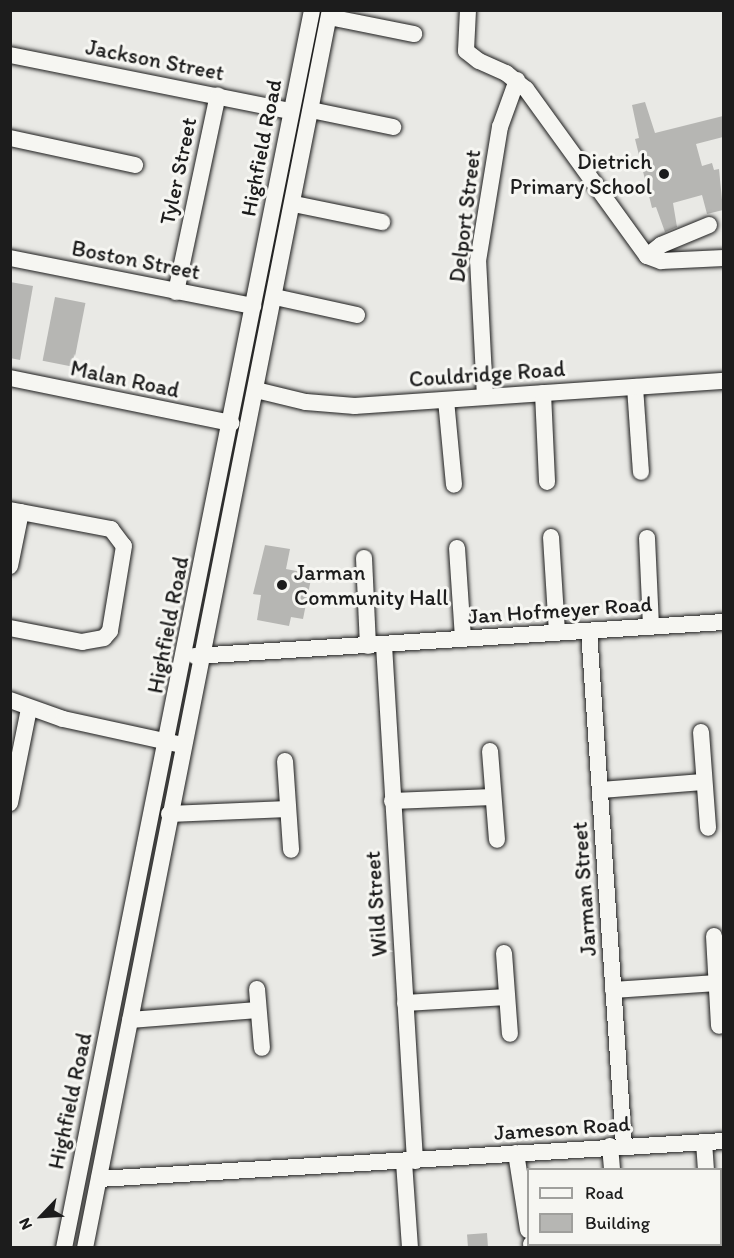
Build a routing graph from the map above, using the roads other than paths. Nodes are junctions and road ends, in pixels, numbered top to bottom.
1 (312, 10) edge
2 (468, 10) edge
3 (330, 14) edge
4 (414, 34) dead end
5 (10, 55) edge
6 (517, 80) junction
7 (218, 95) junction
8 (311, 110) junction
9 (290, 111) junction
10 (393, 127) dead end
11 (10, 138) edge
12 (135, 165) dead end
13 (294, 204) junction
14 (382, 222) dead end
15 (709, 225) dead end
16 (647, 256) junction
17 (10, 258) edge
18 (723, 258) edge
19 (176, 292) junction
20 (275, 297) junction
21 (253, 306) junction
22 (357, 315) dead end
23 (10, 378) edge
24 (723, 381) edge
25 (635, 387) junction
26 (256, 390) junction
27 (543, 393) junction
28 (485, 397) junction
29 (446, 400) junction
30 (231, 423) junction
31 (641, 472) dead end
32 (547, 482) dead end
33 (454, 485) dead end
34 (16, 511) edge
35 (551, 537) dead end
36 (647, 538) dead end
37 (457, 548) dead end
38 (364, 558) dead end
39 (10, 566) edge
40 (723, 622) edge
41 (651, 627) junction
42 (10, 628) edge
43 (589, 631) junction
44 (557, 633) junction
45 (464, 639) junction
46 (376, 645) junction
47 (184, 656) junction
48 (204, 656) junction
49 (10, 700) edge
50 (29, 709) junction
51 (701, 732) dead end
52 (168, 742) junction
53 (184, 745) junction
54 (490, 751) dead end
55 (285, 761) dead end
56 (703, 782) junction
57 (601, 790) junction
58 (493, 797) junction
59 (392, 801) junction
60 (10, 803) edge
61 (288, 808) junction
62 (169, 814) junction
63 (708, 828) dead end
64 (497, 840) dead end
65 (291, 850) dead end
66 (714, 936) dead end
67 (504, 952) dead end
68 (717, 983) junction
69 (256, 989) dead end
70 (614, 990) junction
71 (507, 997) junction
72 (405, 1003) junction
73 (258, 1010) junction
74 (130, 1020) junction
75 (719, 1026) dead end
76 (510, 1034) dead end
77 (262, 1048) dead end
78 (723, 1141) edge
79 (704, 1142) junction
80 (617, 1146) junction
81 (516, 1153) junction
82 (410, 1161) junction
83 (612, 1168) edge
84 (706, 1168) edge
85 (99, 1179) junction
86 (527, 1224) edge
87 (64, 1248) edge
88 (85, 1248) edge
89 (410, 1248) edge

1 - 9 street, Highfield Road
2 - 6 street
3 - 4 street
3 - 8 street, Highfield Road
5 - 7 street, Jackson Street
6 - 16 street
6 - 28 street, Delport Street
7 - 9 street, Jackson Street
7 - 19 street, Tyler Street
8 - 10 street
8 - 13 street, Highfield Road
9 - 21 street, Highfield Road
11 - 12 street
13 - 14 street
13 - 20 street, Highfield Road
15 - 16 street
16 - 18 street
17 - 19 street, Boston Street
19 - 21 street, Boston Street
20 - 22 street
20 - 26 street, Highfield Road
21 - 30 street, Highfield Road
23 - 30 street, Malan Road
24 - 25 street, Couldridge Road
25 - 27 street, Couldridge Road
25 - 31 street
26 - 29 street, Couldridge Road
26 - 48 street, Highfield Road
27 - 28 street, Couldridge Road
27 - 32 street
28 - 29 street, Couldridge Road
29 - 33 street
30 - 47 street, Highfield Road
34 - 39 street
34 - 42 street
35 - 44 street
36 - 41 street
37 - 45 street
38 - 46 street, Wild Street
40 - 41 street, Jan Hofmeyer Road
41 - 43 street, Jan Hofmeyer Road
43 - 44 street, Jan Hofmeyer Road
43 - 57 street, Jarman Street
44 - 45 street, Jan Hofmeyer Road
45 - 46 street, Jan Hofmeyer Road
46 - 48 street, Jan Hofmeyer Road
46 - 59 street, Wild Street
47 - 48 street, Jan Hofmeyer Road
47 - 52 street, Highfield Road
48 - 53 street, Highfield Road
49 - 50 street
50 - 52 street
50 - 60 street
51 - 56 street
52 - 53 street
52 - 87 street, Highfield Road
53 - 62 street, Highfield Road
54 - 58 street
55 - 61 street
56 - 57 street
56 - 63 street
57 - 70 street, Jarman Street
58 - 59 street
58 - 64 street
59 - 72 street, Wild Street
61 - 62 street
61 - 65 street
62 - 74 street, Highfield Road
66 - 68 street
67 - 71 street
68 - 70 street
68 - 75 street
69 - 73 street
70 - 80 street, Jarman Street
71 - 72 street
71 - 76 street
72 - 82 street, Wild Street
73 - 74 street
73 - 77 street
74 - 85 street, Highfield Road
78 - 79 street, Jameson Road
79 - 80 street, Jameson Road
79 - 84 street
80 - 81 street, Jameson Road
80 - 83 street, Jarman Street
81 - 82 street, Jameson Road
81 - 86 street
82 - 85 street, Jameson Road
82 - 89 street
85 - 88 street, Highfield Road

